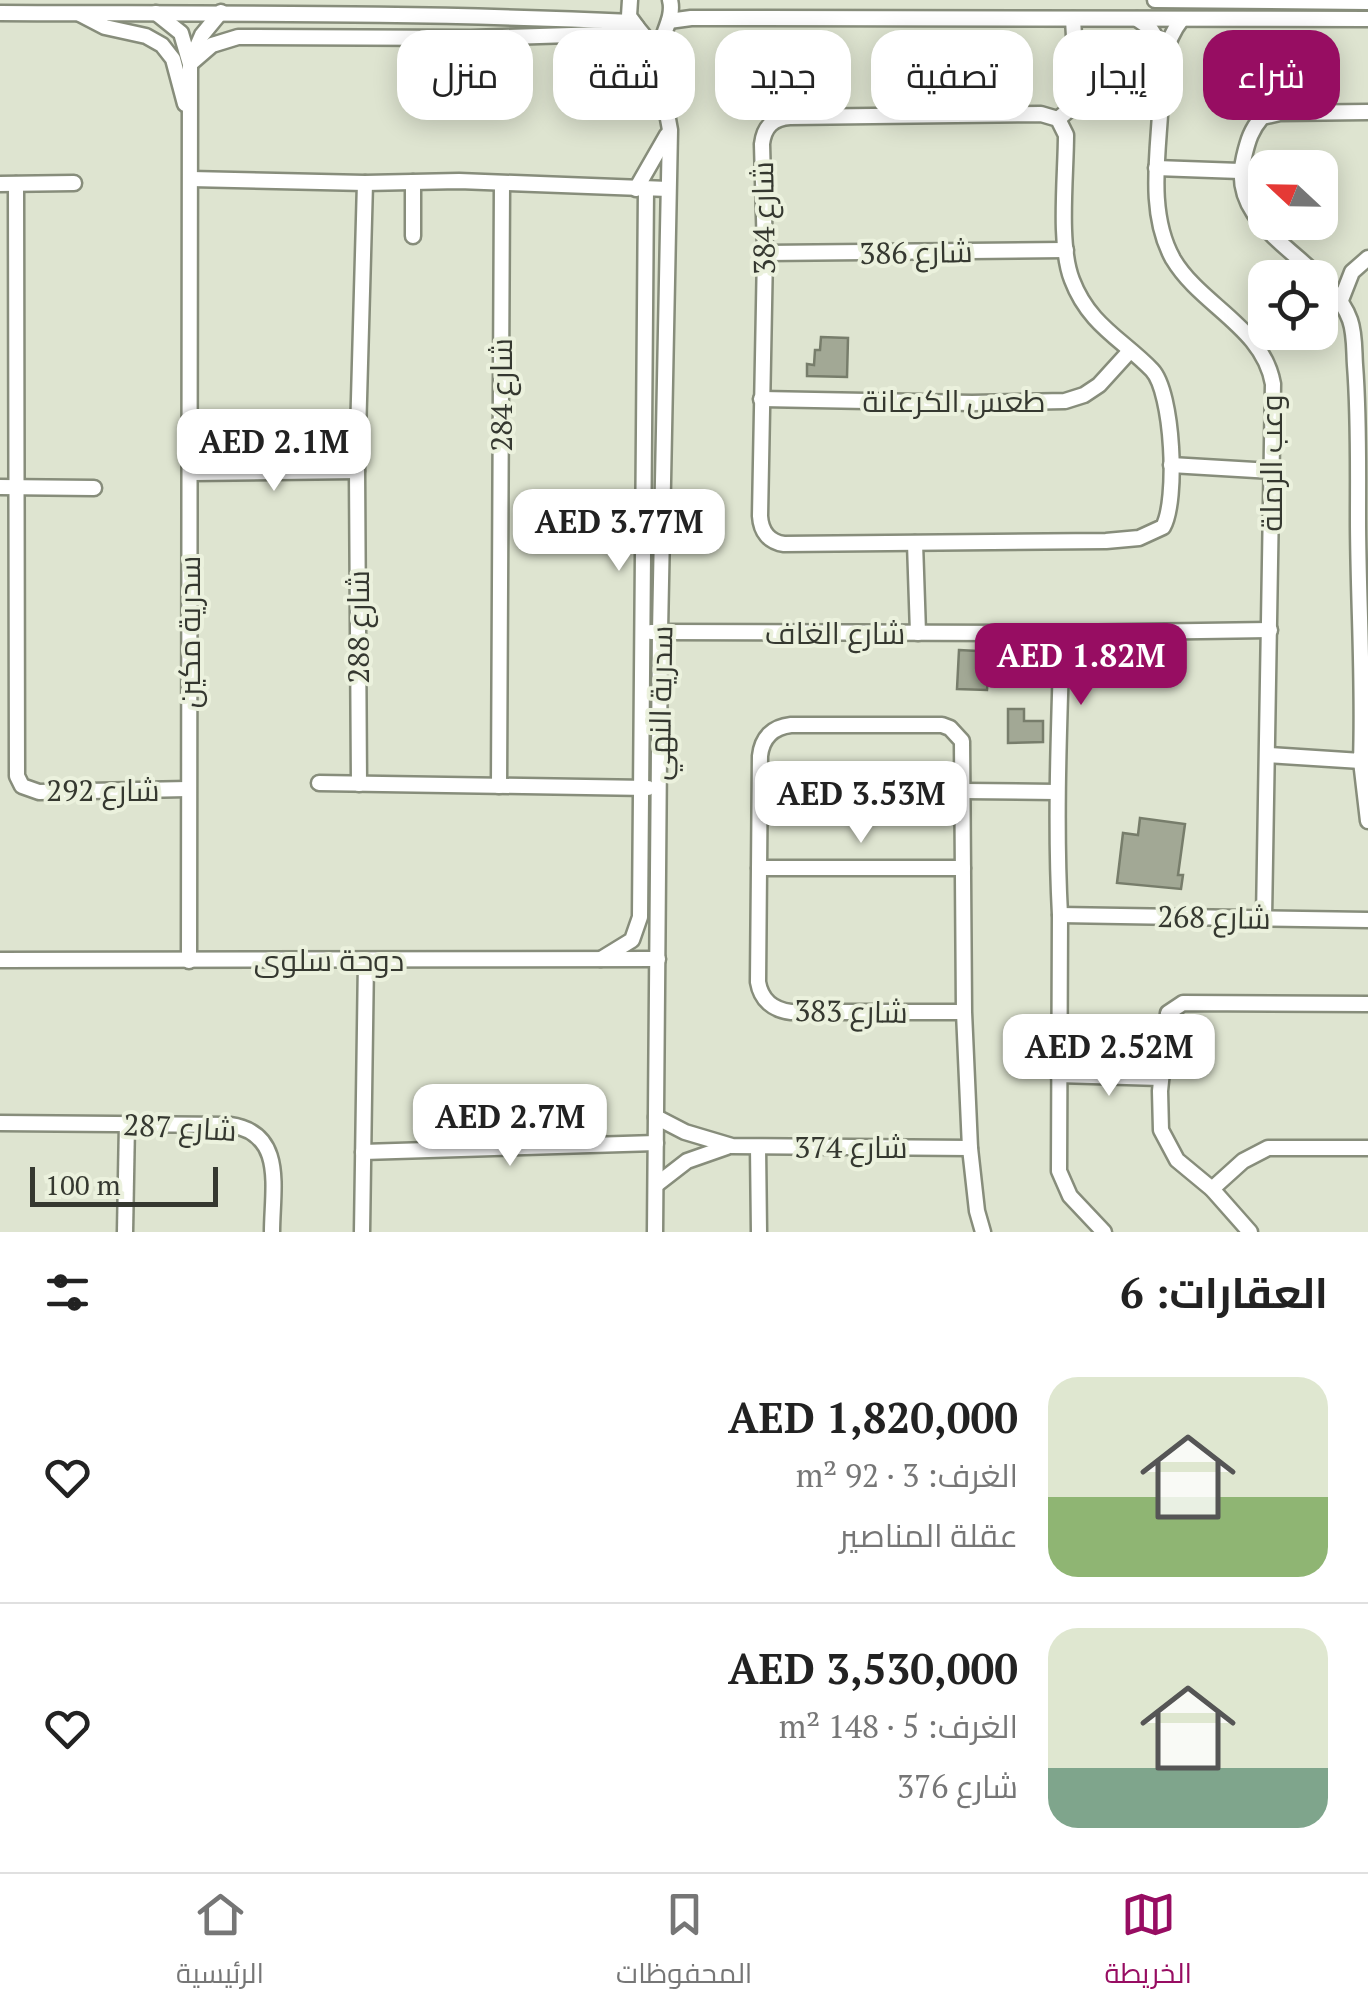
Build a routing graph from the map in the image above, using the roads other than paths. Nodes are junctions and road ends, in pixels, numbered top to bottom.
1 (630, 0) edge
2 (670, 0) edge
3 (1155, 0) edge
4 (1368, 2) edge
5 (221, 12) junction
6 (156, 13) junction
7 (0, 14) edge
8 (80, 14) junction
9 (445, 16) junction
10 (493, 16) junction
11 (1073, 19) junction
12 (1137, 19) junction
13 (1182, 19) junction
14 (1368, 19) edge
15 (667, 23) junction
16 (634, 24) junction
17 (464, 30) edge
18 (479, 30) edge
19 (639, 30) edge
20 (665, 30) edge
21 (1074, 30) edge
22 (1151, 30) edge
23 (1176, 30) edge
24 (533, 36) edge
25 (397, 38) edge
26 (190, 64) junction
27 (1368, 112) edge
28 (1053, 117) edge
29 (669, 120) edge
30 (1058, 120) edge
31 (1159, 120) edge
32 (190, 123) junction
33 (670, 130) junction
34 (1156, 168) junction
35 (1240, 171) junction
36 (192, 179) junction
37 (412, 182) junction
38 (74, 183) dead end
39 (365, 183) junction
40 (0, 184) edge
41 (16, 184) junction
42 (502, 184) junction
43 (641, 189) junction
44 (668, 190) junction
45 (412, 236) dead end
46 (1066, 250) junction
47 (765, 253) junction
48 (1368, 258) edge
49 (1342, 300) junction
50 (8, 332) edge
51 (1128, 352) junction
52 (761, 399) junction
53 (1363, 401) edge
54 (1171, 465) junction
55 (358, 471) junction
56 (1272, 471) junction
57 (190, 473) junction
58 (7, 487) edge
59 (94, 488) dead end
60 (915, 543) junction
61 (1363, 546) edge
62 (1270, 630) junction
63 (641, 632) junction
64 (660, 632) junction
65 (918, 633) junction
66 (1062, 634) junction
67 (7, 642) edge
68 (1366, 684) edge
69 (1268, 755) junction
70 (1361, 761) junction
71 (318, 783) dead end
72 (360, 784) junction
73 (499, 786) junction
74 (640, 788) junction
75 (659, 788) junction
76 (188, 789) junction
77 (964, 792) junction
78 (1057, 792) junction
79 (1368, 821) edge
80 (758, 868) junction
81 (963, 868) junction
82 (1060, 915) junction
83 (1264, 918) junction
84 (1368, 920) edge
85 (658, 959) junction
86 (0, 960) edge
87 (366, 960) junction
88 (601, 960) junction
89 (189, 961) junction
90 (1368, 1004) edge
91 (964, 1012) junction
92 (1058, 1076) junction
93 (1161, 1078) junction
94 (656, 1117) junction
95 (0, 1123) edge
96 (127, 1123) junction
97 (656, 1143) junction
98 (732, 1146) junction
99 (758, 1146) junction
100 (970, 1148) junction
101 (1368, 1148) edge
102 (363, 1152) junction
103 (656, 1185) junction
104 (1212, 1189) junction
105 (125, 1232) edge
106 (272, 1232) edge
107 (362, 1232) edge
108 (656, 1232) edge
109 (759, 1232) edge
110 (983, 1232) edge
111 (1104, 1232) edge
112 (1250, 1232) edge

1 - 16 street
2 - 15 street, سدرية النهي
3 - 4 street
5 - 6 street
5 - 9 street
5 - 26 street, سدرية مكين
6 - 8 street
6 - 26 street, سدرية مكين
7 - 8 street
8 - 32 street
9 - 10 street
9 - 17 street
10 - 16 street
10 - 18 street
11 - 12 street
11 - 15 street
11 - 21 street
12 - 13 street
12 - 22 street
13 - 14 street
13 - 23 street, وعب الرملة
15 - 16 street
15 - 20 street, سدرية النهي
16 - 19 street
16 - 24 street
25 - 26 street
26 - 32 street, سدرية مكين
27 - 35 street
28 - 47 street, شارع 384
29 - 33 street, سدرية النهي
30 - 46 street, شارع 384
31 - 34 street, وعب الرملة
32 - 36 street, سدرية مكين
33 - 43 street
33 - 44 street, سدرية النهي
34 - 35 street
34 - 56 street, وعب الرملة
35 - 49 street
36 - 39 street
36 - 57 street, سدرية مكين
37 - 39 street
37 - 42 street
37 - 45 street
38 - 41 street
39 - 55 street, شارع 288
40 - 41 street
41 - 50 street, شارع 292
42 - 43 street
42 - 73 street, شارع 284
43 - 44 street
43 - 63 street
44 - 64 street, سدرية النهي
46 - 47 street, شارع 386
46 - 51 street, شارع 384
47 - 52 street, شارع 384
48 - 49 street
49 - 53 street
50 - 58 street, شارع 292
51 - 52 street, طعس الكرعانة
51 - 54 street, شارع 384
52 - 60 street, شارع 384
53 - 61 street
54 - 56 street
54 - 60 street, شارع 384
55 - 57 street
55 - 72 street, شارع 288
56 - 62 street, وعب الرملة
57 - 76 street, سدرية مكين
58 - 59 street
58 - 67 street, شارع 292
60 - 65 street
61 - 68 street
62 - 66 street, شارع الغاف
62 - 69 street, وعب الرملة
63 - 64 street, شارع الغاف
63 - 74 street
64 - 65 street, شارع الغاف
64 - 75 street, سدرية النهي
65 - 66 street, شارع الغاف
66 - 78 street
67 - 76 street, شارع 292
68 - 70 street
69 - 70 street
69 - 83 street, وعب الرملة
70 - 79 street
71 - 72 street
72 - 73 street
73 - 74 street
74 - 75 street
74 - 88 street
75 - 85 street, سدرية النهي
76 - 89 street, سدرية مكين
77 - 78 street
77 - 80 street, شارع 383
77 - 81 street, شارع 383
78 - 82 street
80 - 81 street
80 - 91 street, شارع 383
81 - 91 street, شارع 383
82 - 83 street, شارع 268
82 - 92 street
83 - 84 street, شارع 268
85 - 88 street, دوحة سلوى
85 - 94 street, سدرية النهي
86 - 89 street, دوحة سلوى
87 - 88 street, دوحة سلوى
87 - 89 street, دوحة سلوى
87 - 102 street
90 - 93 street
91 - 100 street, شارع 383
92 - 93 street
92 - 111 street
93 - 104 street
94 - 97 street, سدرية النهي
94 - 98 street, شارع 374
95 - 96 street, شارع 287
96 - 105 street
96 - 106 street, شارع 287
97 - 102 street
97 - 103 street, سدرية النهي
98 - 99 street, شارع 374
98 - 103 street, شارع 374
99 - 100 street, شارع 374
99 - 109 street
100 - 110 street, شارع 383
101 - 104 street
102 - 107 street
103 - 108 street, سدرية النهي
104 - 112 street

